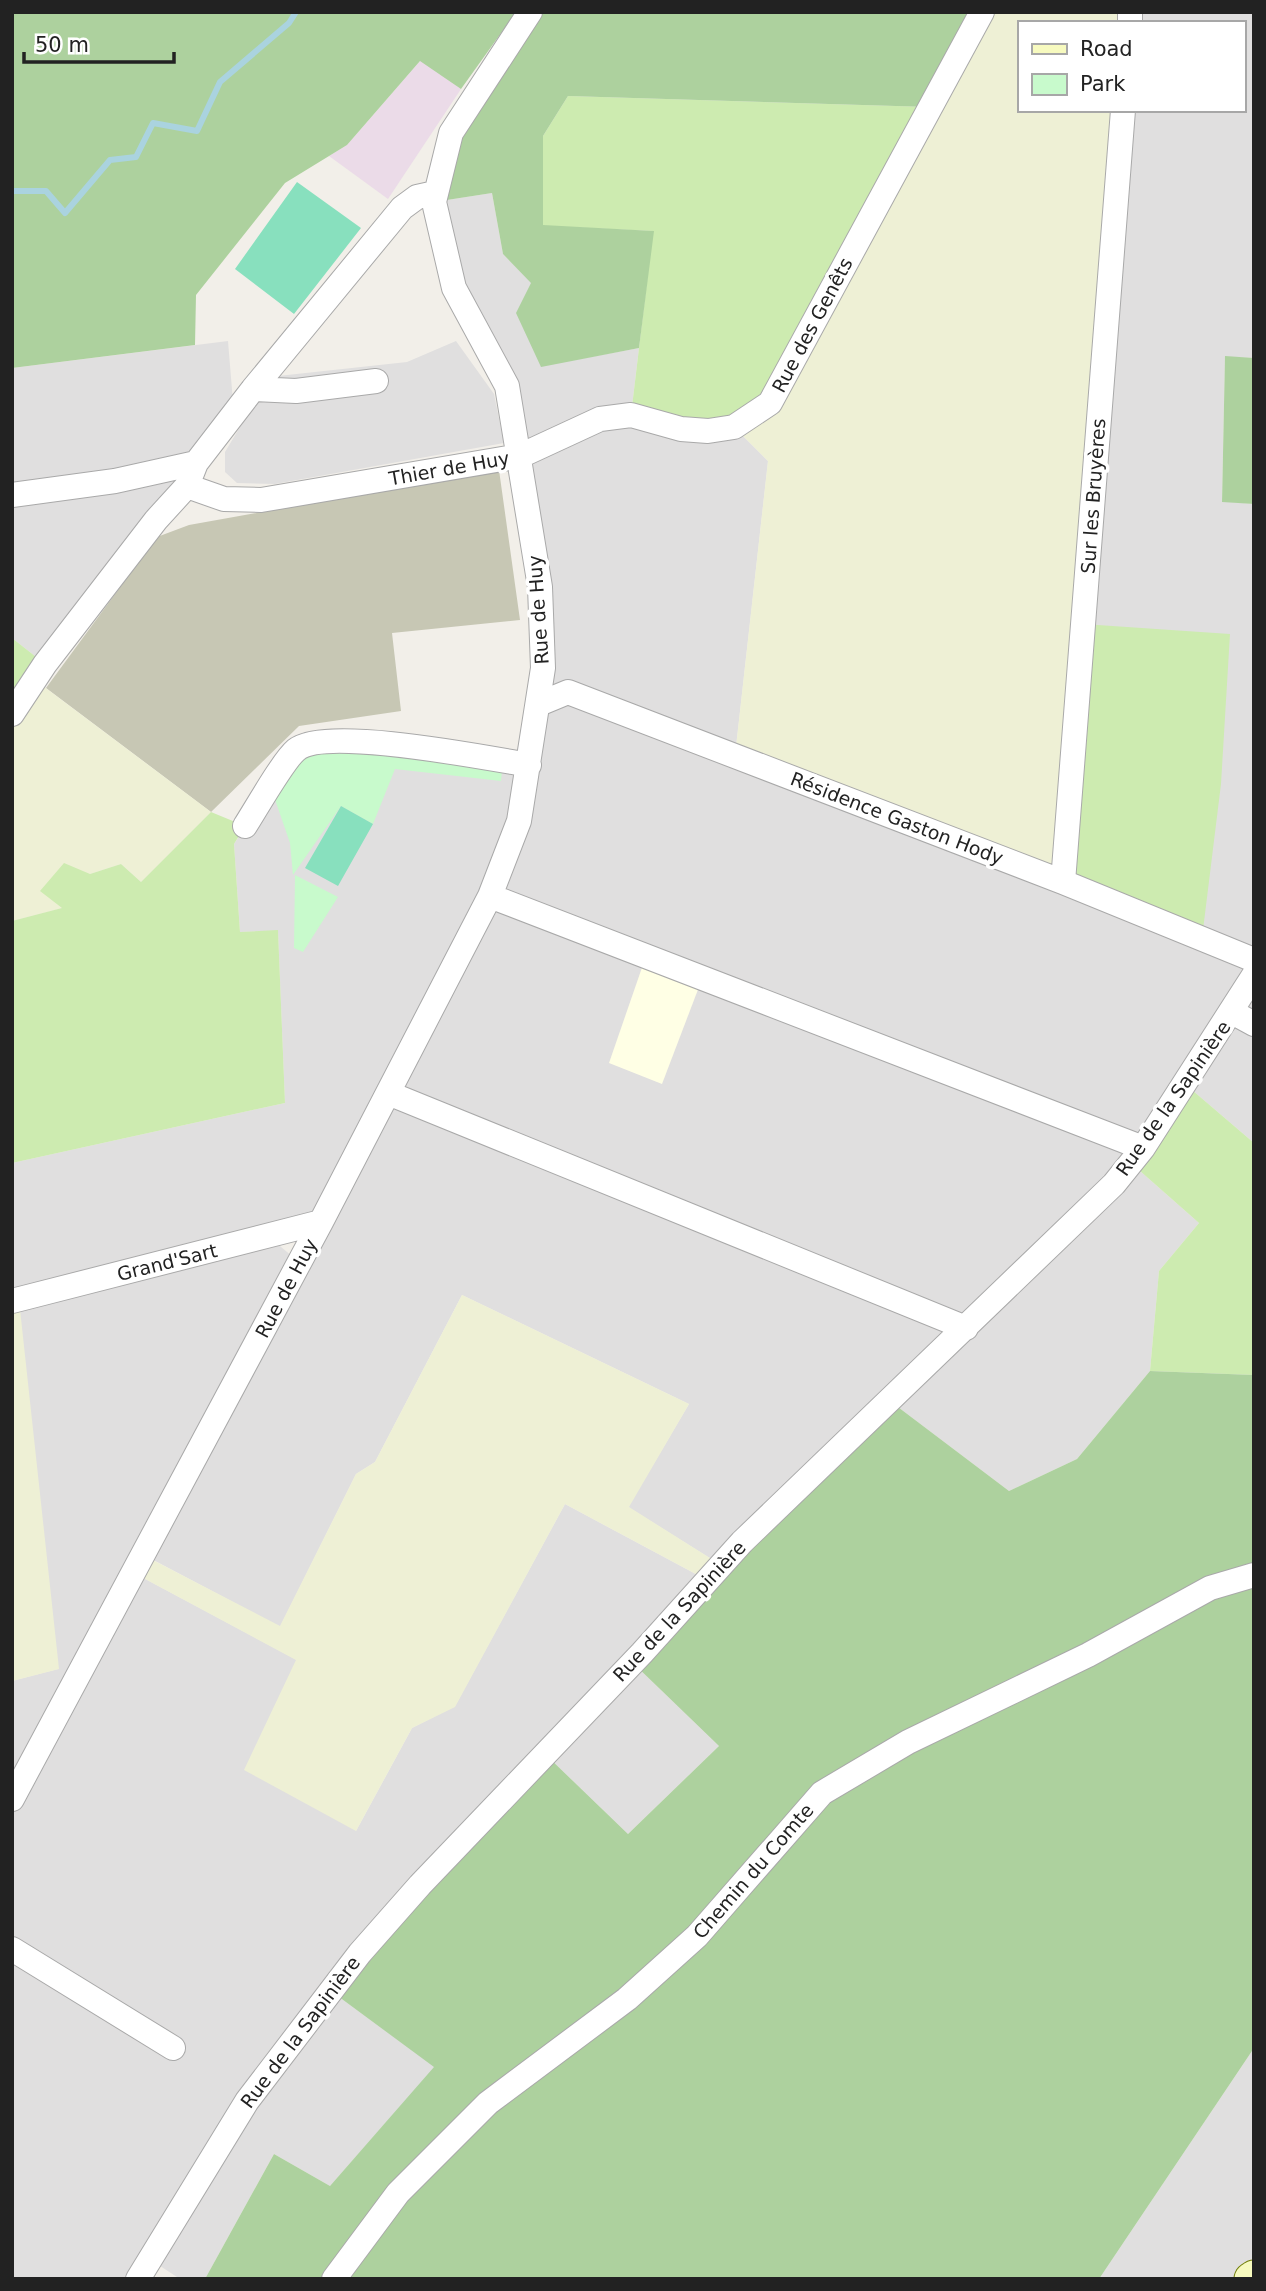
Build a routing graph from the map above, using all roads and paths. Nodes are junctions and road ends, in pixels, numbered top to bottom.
1 (530, 12) edge
2 (982, 12) edge
3 (1123, 112) edge
4 (435, 193) junction
5 (376, 381) dead end
6 (253, 388) junction
7 (520, 456) junction
8 (192, 474) junction
9 (12, 495) edge
10 (540, 704) junction
11 (12, 714) edge
12 (529, 765) junction
13 (245, 826) dead end
14 (1063, 882) junction
15 (490, 896) junction
16 (1254, 960) edge
17 (1254, 975) edge
18 (1243, 1018) edge
19 (388, 1094) junction
20 (1143, 1148) junction
21 (321, 1222) junction
22 (12, 1301) edge
23 (966, 1328) junction
24 (1254, 1575) edge
25 (12, 1799) edge
26 (12, 1949) edge
27 (173, 2048) dead end
28 (138, 2279) edge
29 (334, 2279) edge

1 - 4 street, Thier de Huy
2 - 7 street, Rue des Genêts
3 - 14 street, Sur les Bruyères
4 - 6 street
4 - 7 street, Thier de Huy
5 - 6 street
6 - 8 street
7 - 8 street, Thier de Huy
7 - 10 street, Rue de Huy
8 - 9 street
8 - 11 street
10 - 12 street, Rue de Huy
10 - 14 street, Résidence Gaston Hody
12 - 13 street
12 - 15 street, Rue de Huy
14 - 16 street, Résidence Gaston Hody
15 - 19 street, Rue de Huy
15 - 20 street
17 - 18 street, Rue de la Sapinière
18 - 20 street, Rue de la Sapinière
19 - 21 street, Rue de Huy
19 - 23 street
20 - 23 street, Rue de la Sapinière
21 - 22 street, Grand'Sart
21 - 25 street, Rue de Huy
23 - 28 street, Rue de la Sapinière
24 - 29 street, Chemin du Comte
26 - 27 street

